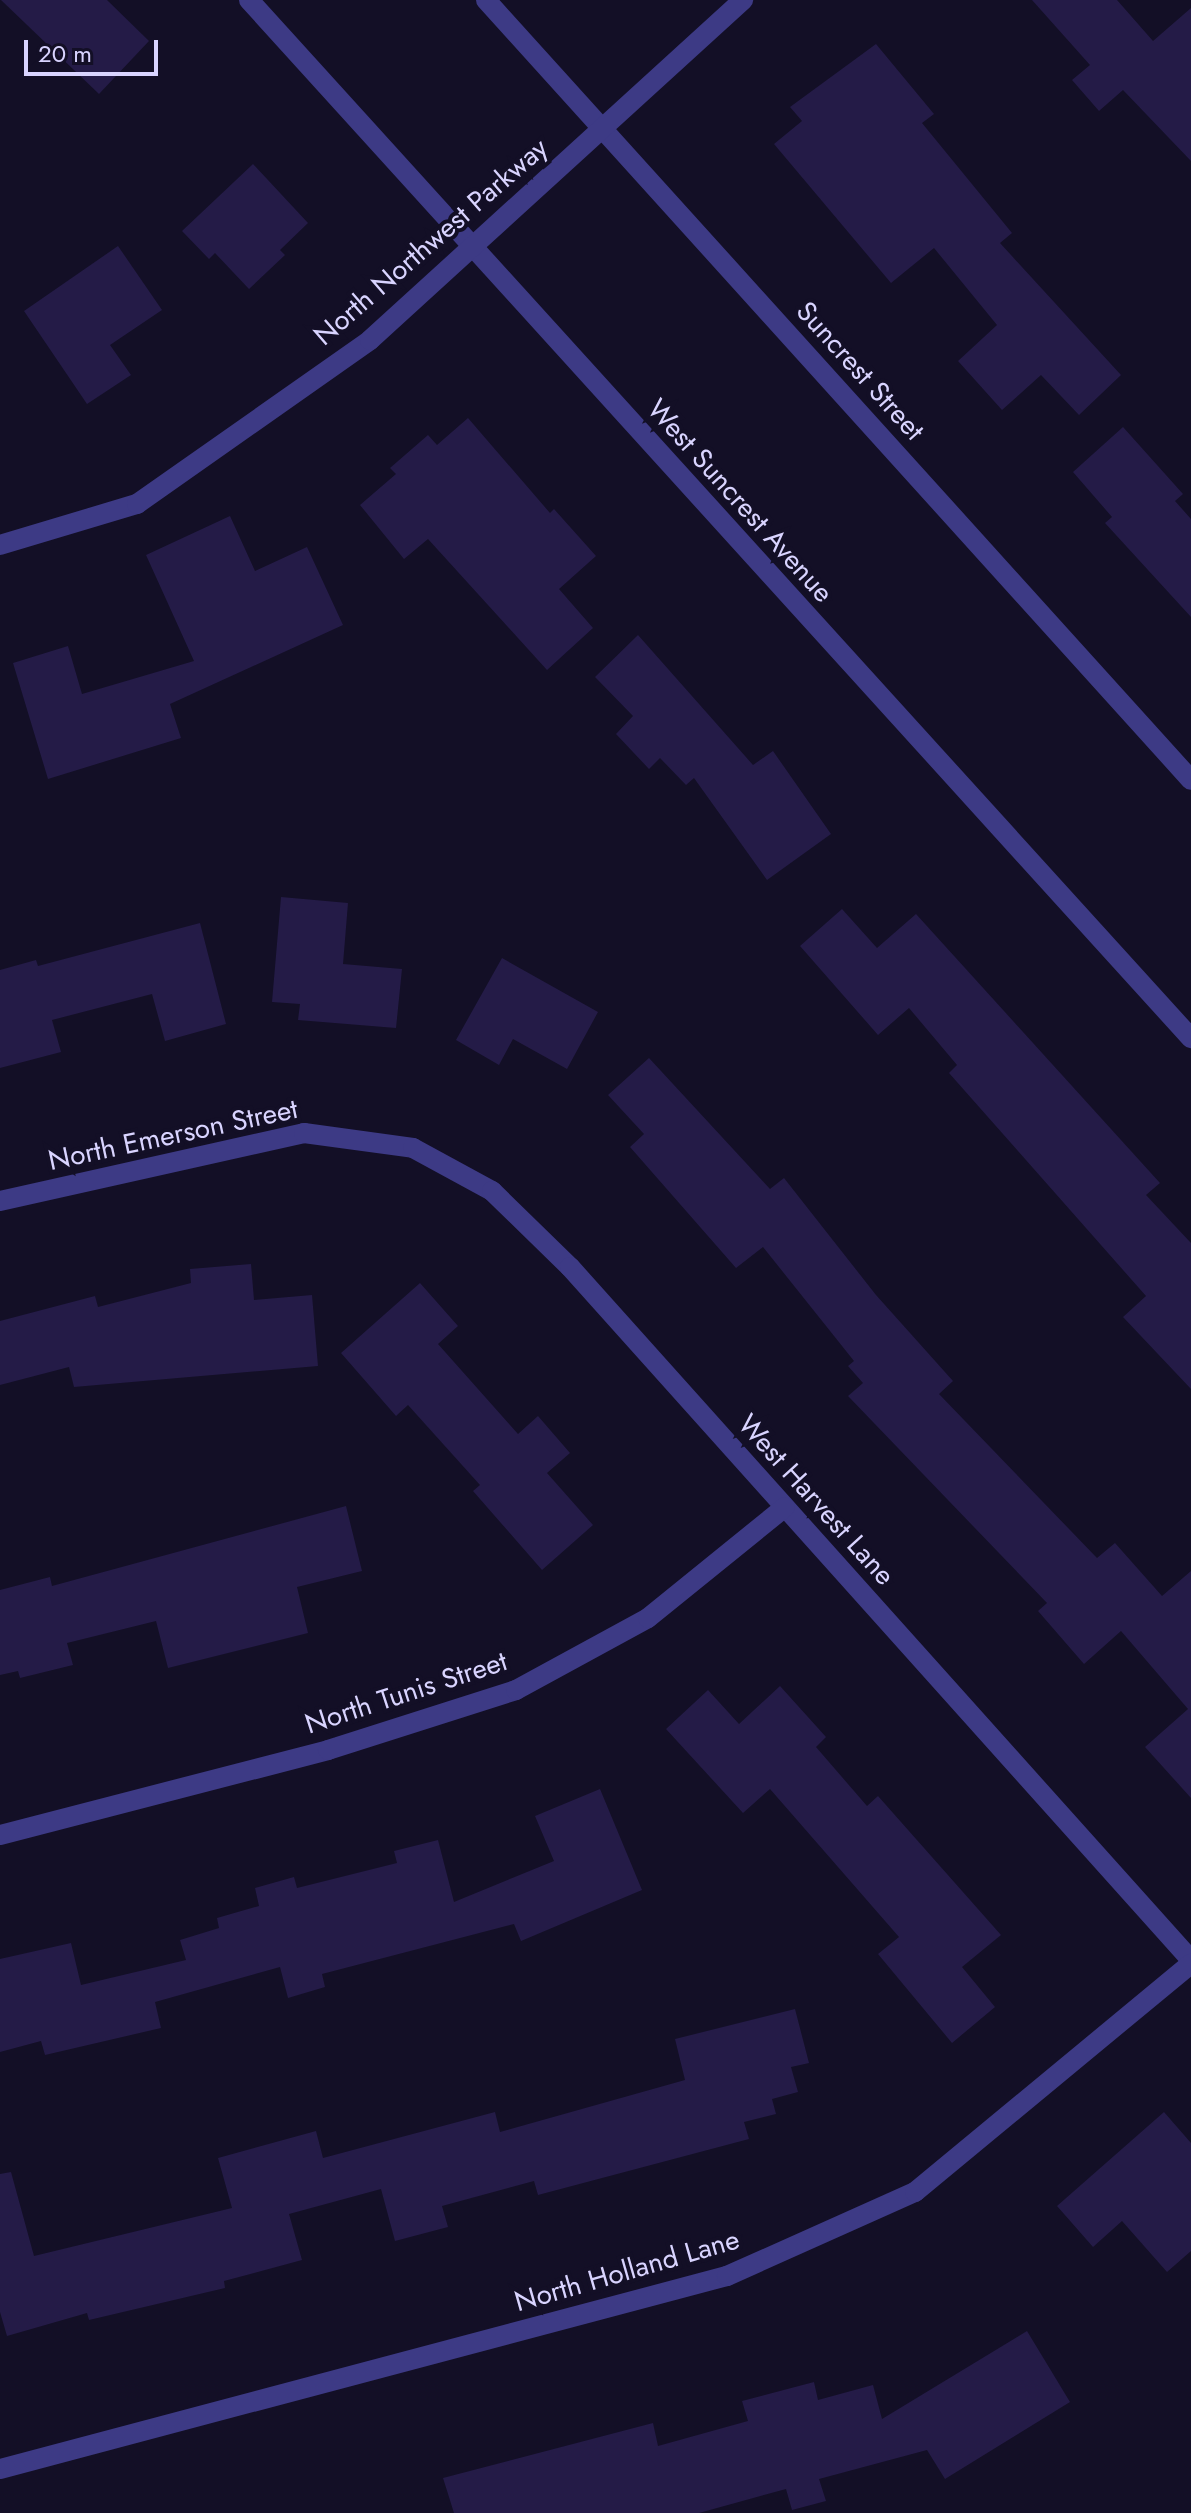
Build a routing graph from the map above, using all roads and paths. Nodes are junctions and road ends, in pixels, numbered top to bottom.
1 (249, 0) edge
2 (486, 0) edge
3 (743, 0) edge
4 (602, 127) junction
5 (472, 247) junction
6 (0, 545) edge
7 (1191, 780) edge
8 (1191, 1038) edge
9 (358, 1138) joint
10 (0, 1201) edge
11 (785, 1507) junction
12 (0, 1835) edge
13 (1191, 1962) edge
14 (0, 2469) edge

1 - 5 street, West Suncrest Avenue
2 - 4 street, Suncrest Street
3 - 4 street, North Northwest Parkway
4 - 5 street, North Northwest Parkway
4 - 7 street, Suncrest Street
5 - 6 street, North Northwest Parkway
5 - 8 street, West Suncrest Avenue
9 - 10 street, North Emerson Street
9 - 11 street, West Harvest Lane
11 - 12 street, North Tunis Street
11 - 13 street, West Harvest Lane
13 - 14 street, North Holland Lane

